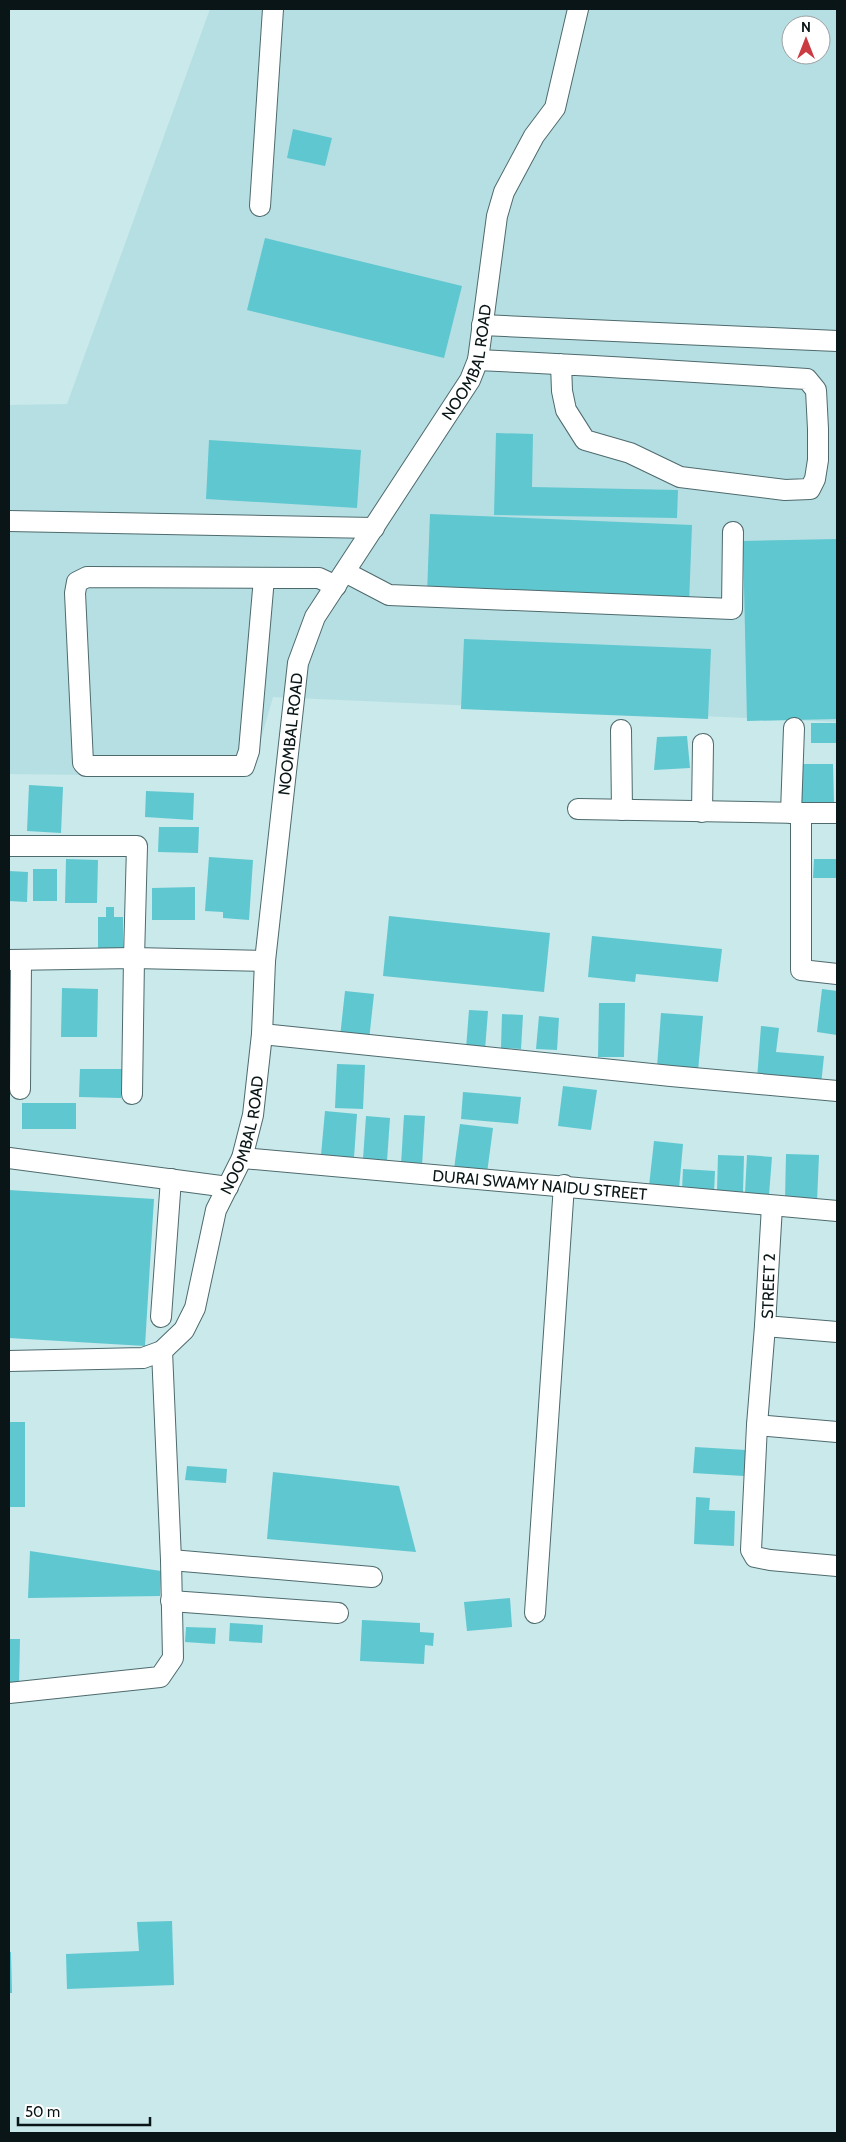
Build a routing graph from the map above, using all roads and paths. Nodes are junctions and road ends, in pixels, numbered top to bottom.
1 (273, 9) edge
2 (578, 9) edge
3 (260, 206) dead end
4 (482, 325) junction
5 (837, 341) edge
6 (478, 360) junction
7 (561, 364) junction
8 (9, 521) edge
9 (374, 528) junction
10 (732, 532) dead end
11 (264, 578) junction
12 (340, 579) junction
13 (794, 728) dead end
14 (621, 730) dead end
15 (703, 744) dead end
16 (578, 809) dead end
17 (622, 810) junction
18 (702, 812) junction
19 (796, 813) junction
20 (837, 813) edge
21 (9, 846) edge
22 (134, 958) junction
23 (15, 960) edge
24 (265, 961) junction
25 (837, 974) edge
26 (262, 1034) junction
27 (20, 1089) dead end
28 (837, 1091) edge
29 (132, 1094) dead end
30 (9, 1158) edge
31 (242, 1158) junction
32 (171, 1179) junction
33 (564, 1185) junction
34 (228, 1187) junction
35 (772, 1206) junction
36 (837, 1211) edge
37 (161, 1317) dead end
38 (765, 1326) junction
39 (837, 1332) edge
40 (162, 1351) junction
41 (9, 1361) edge
42 (758, 1425) junction
43 (837, 1432) edge
44 (171, 1560) junction
45 (837, 1566) edge
46 (372, 1577) dead end
47 (171, 1601) junction
48 (338, 1612) dead end
49 (535, 1613) dead end
50 (9, 1694) edge

1 - 3 street
2 - 4 street, NOOMBAL ROAD
4 - 5 street
4 - 6 street, NOOMBAL ROAD
6 - 7 street
6 - 9 street, NOOMBAL ROAD
7 - 7 street
8 - 9 street
9 - 12 street, NOOMBAL ROAD
10 - 12 street
11 - 11 street
11 - 12 street
12 - 24 street, NOOMBAL ROAD
13 - 19 street
14 - 17 street
15 - 18 street
16 - 17 street
17 - 18 street
18 - 19 street
19 - 20 street
19 - 25 street
21 - 22 street
22 - 23 street
22 - 24 street
22 - 29 street
23 - 27 street
24 - 26 street, NOOMBAL ROAD
26 - 28 street
26 - 31 street, NOOMBAL ROAD
30 - 32 street
31 - 33 street, DURAI SWAMY NAIDU STREET
31 - 34 street, NOOMBAL ROAD
32 - 34 street
32 - 37 street
33 - 35 street, DURAI SWAMY NAIDU STREET
33 - 49 street
34 - 40 street, NOOMBAL ROAD
35 - 36 street, DURAI SWAMY NAIDU STREET
35 - 38 street, STREET 2
38 - 39 street, STREET 2
38 - 42 street
40 - 41 street, NOOMBAL ROAD
40 - 44 street
42 - 43 street
42 - 45 street
44 - 46 street
44 - 47 street
47 - 48 street
47 - 50 street

